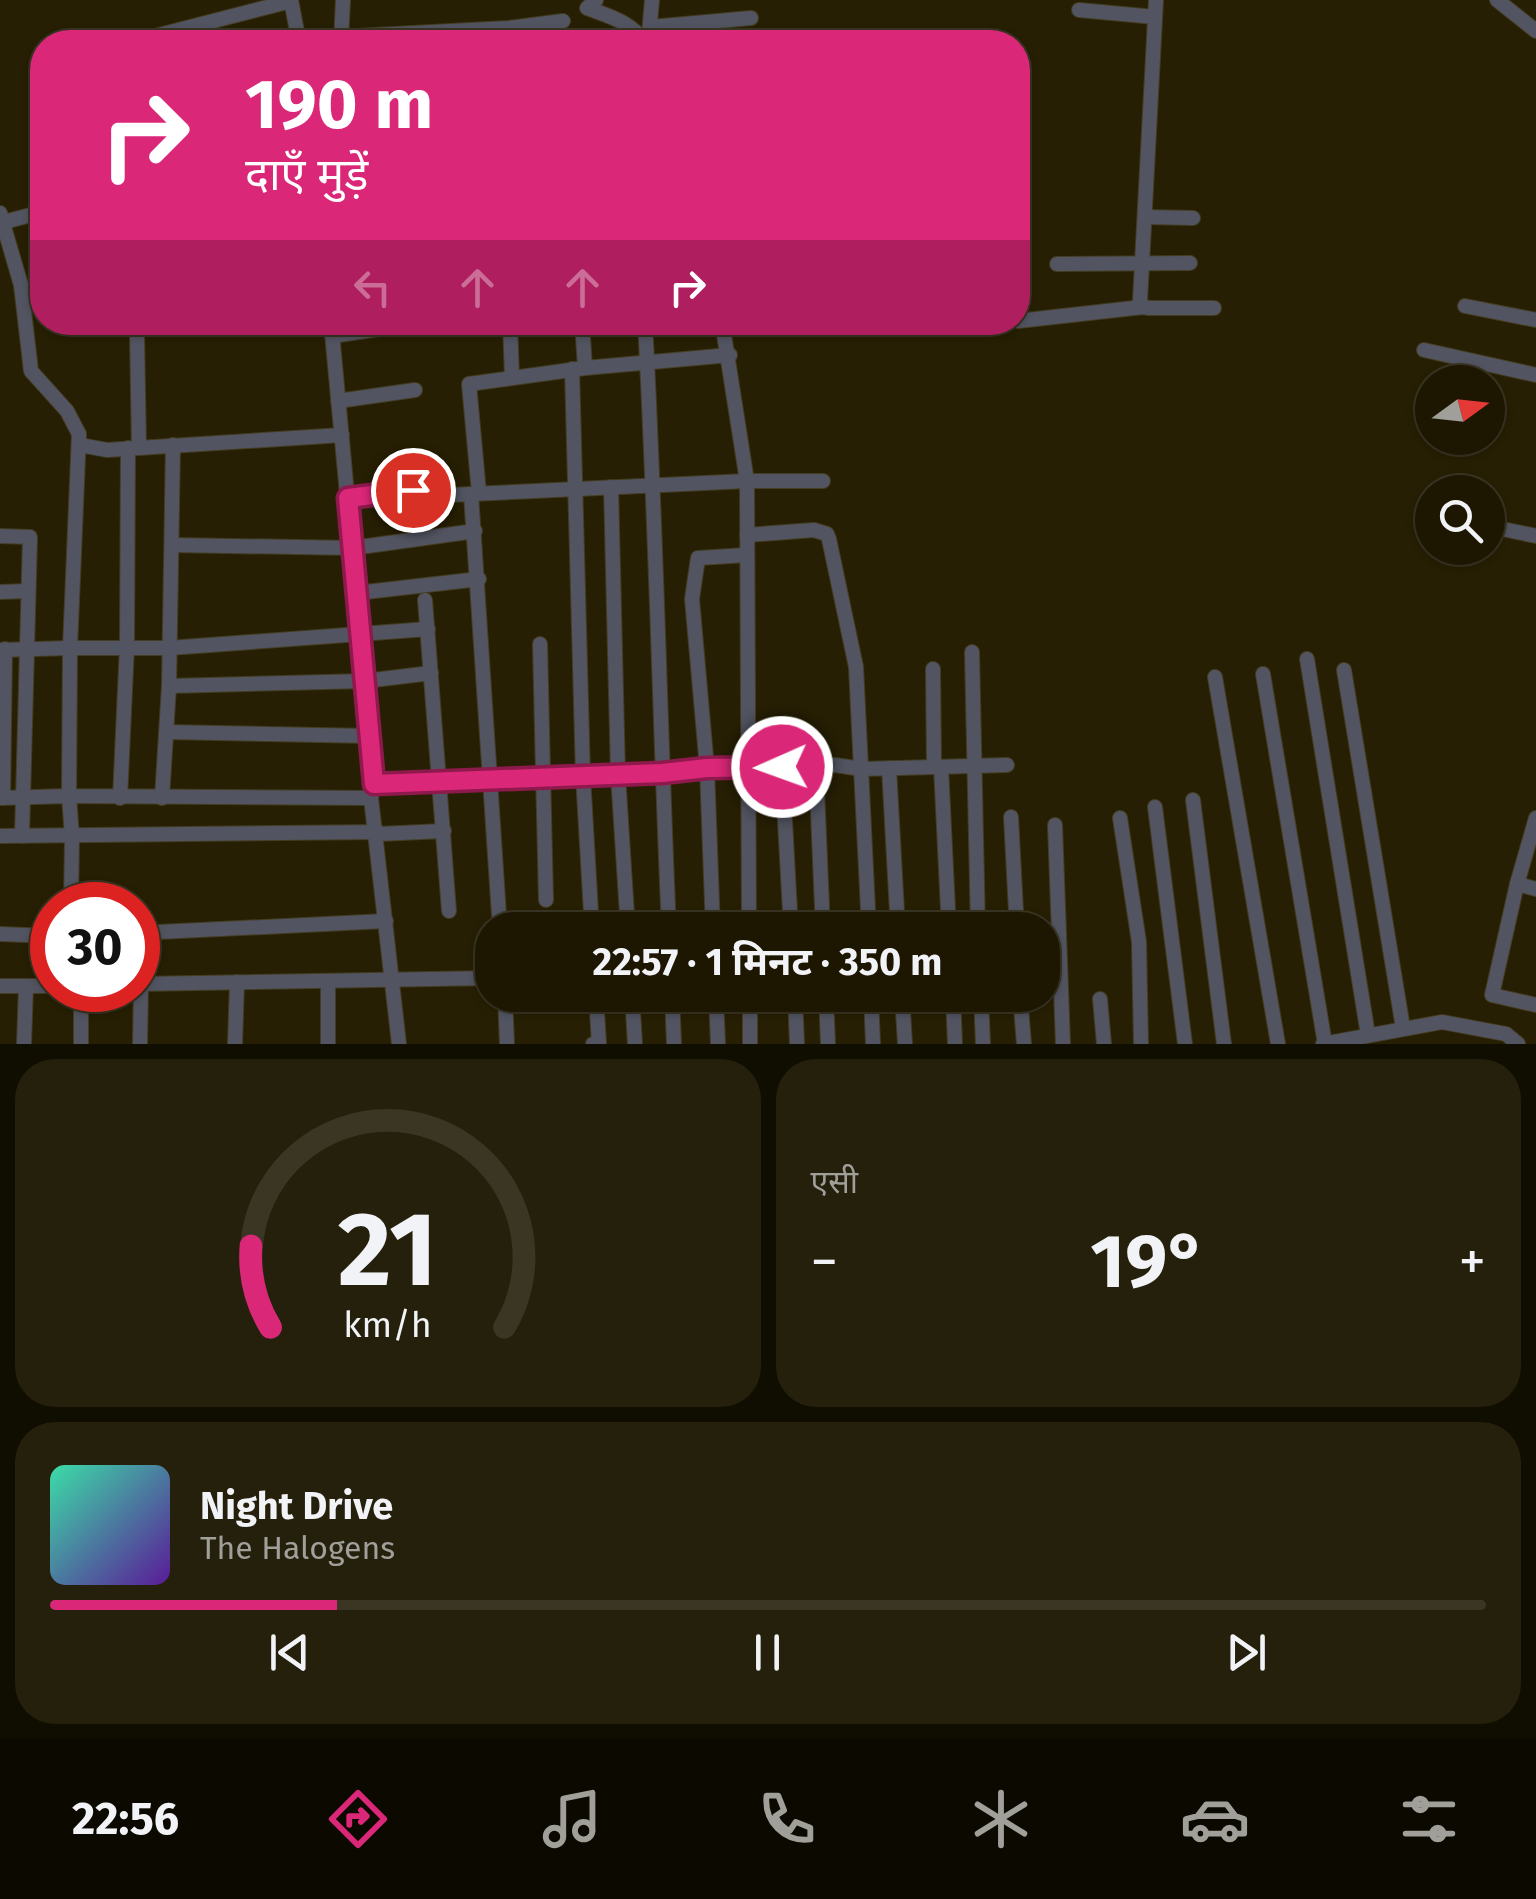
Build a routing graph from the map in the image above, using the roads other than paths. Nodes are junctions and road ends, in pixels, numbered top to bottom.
1 (343, 0) edge
2 (652, 0) edge
3 (1156, 0) edge
4 (1498, 0) edge
5 (291, 1) edge
6 (588, 3) edge
7 (1079, 10) dead end
8 (1155, 17) junction
9 (751, 18) dead end
10 (563, 21) dead end
11 (197, 30) edge
12 (297, 30) edge
13 (341, 30) edge
14 (513, 30) edge
15 (635, 30) edge
16 (648, 30) edge
17 (689, 30) edge
18 (1536, 31) edge
19 (30, 214) edge
20 (1144, 217) junction
21 (2, 218) edge
22 (1193, 218) dead end
23 (1057, 264) dead end
24 (1143, 264) junction
25 (1190, 264) dead end
26 (1465, 306) dead end
27 (1144, 307) junction
28 (1214, 308) dead end
29 (1030, 320) edge
30 (1536, 320) edge
31 (137, 335) edge
32 (332, 335) edge
33 (510, 335) edge
34 (581, 335) edge
35 (646, 335) edge
36 (725, 335) edge
37 (1424, 350) dead end
38 (730, 356) junction
39 (647, 361) junction
40 (579, 368) junction
41 (1536, 375) edge
42 (512, 378) junction
43 (415, 390) dead end
44 (338, 401) junction
45 (342, 435) junction
46 (80, 445) junction
47 (173, 445) junction
48 (133, 448) junction
49 (747, 481) junction
50 (823, 481) dead end
51 (654, 485) junction
52 (611, 487) junction
53 (576, 488) junction
54 (475, 494) junction
55 (348, 498) junction
56 (475, 530) junction
57 (1505, 530) edge
58 (747, 535) junction
59 (0, 536) edge
60 (1536, 536) edge
61 (172, 545) junction
62 (354, 548) junction
63 (747, 554) junction
64 (479, 578) junction
65 (28, 591) junction
66 (0, 592) edge
67 (358, 593) junction
68 (425, 600) dead end
69 (428, 629) junction
70 (361, 636) junction
71 (540, 644) dead end
72 (127, 646) junction
73 (70, 648) junction
74 (169, 648) junction
75 (28, 649) junction
76 (2, 650) edge
77 (972, 652) dead end
78 (1307, 659) dead end
79 (933, 669) dead end
80 (1344, 670) dead end
81 (431, 674) junction
82 (1264, 674) dead end
83 (1215, 677) dead end
84 (365, 681) junction
85 (168, 686) junction
86 (167, 732) junction
87 (370, 736) junction
88 (1007, 765) dead end
89 (816, 766) junction
90 (938, 766) junction
91 (972, 766) junction
92 (782, 767) junction
93 (707, 768) junction
94 (889, 768) junction
95 (747, 769) junction
96 (862, 769) junction
97 (662, 773) junction
98 (618, 775) junction
99 (583, 776) junction
100 (544, 778) junction
101 (490, 780) junction
102 (441, 782) junction
103 (373, 791) junction
104 (68, 796) junction
105 (1, 798) edge
106 (22, 798) junction
107 (120, 798) junction
108 (162, 798) junction
109 (1193, 800) dead end
110 (1155, 806) dead end
111 (1011, 817) dead end
112 (1120, 818) dead end
113 (1536, 818) edge
114 (1054, 825) dead end
115 (444, 830) junction
116 (378, 833) junction
117 (1534, 835) edge
118 (0, 836) edge
119 (22, 836) junction
120 (72, 837) junction
121 (71, 882) edge
122 (1517, 884) junction
123 (1536, 889) edge
124 (546, 900) dead end
125 (449, 910) dead end
126 (499, 912) edge
127 (591, 912) edge
128 (627, 912) edge
129 (668, 912) edge
130 (713, 912) edge
131 (749, 912) edge
132 (790, 912) edge
133 (823, 912) edge
134 (868, 912) edge
135 (897, 912) edge
136 (949, 912) edge
137 (977, 912) edge
138 (1015, 912) edge
139 (386, 921) junction
140 (160, 932) edge
141 (0, 934) edge
142 (30, 935) edge
143 (475, 978) edge
144 (392, 980) junction
145 (328, 981) junction
146 (237, 982) junction
147 (160, 984) edge
148 (0, 986) edge
149 (26, 986) junction
150 (30, 986) edge
151 (1100, 999) dead end
152 (1536, 1005) edge
153 (81, 1012) edge
154 (139, 1012) edge
155 (506, 1012) edge
156 (598, 1012) edge
157 (633, 1012) edge
158 (673, 1012) edge
159 (717, 1012) edge
160 (750, 1012) edge
161 (796, 1012) edge
162 (827, 1012) edge
163 (873, 1012) edge
164 (903, 1012) edge
165 (954, 1012) edge
166 (981, 1012) edge
167 (1021, 1012) edge
168 (1403, 1028) junction
169 (1368, 1036) junction
170 (24, 1044) edge
171 (81, 1044) edge
172 (140, 1044) edge
173 (234, 1044) edge
174 (328, 1044) edge
175 (399, 1044) edge
176 (507, 1044) edge
177 (592, 1044) edge
178 (635, 1044) edge
179 (674, 1044) edge
180 (718, 1044) edge
181 (750, 1044) edge
182 (798, 1044) edge
183 (828, 1044) edge
184 (874, 1044) edge
185 (905, 1044) edge
186 (955, 1044) edge
187 (982, 1044) edge
188 (1024, 1044) edge
189 (1063, 1044) edge
190 (1104, 1044) edge
191 (1141, 1044) edge
192 (1184, 1044) edge
193 (1224, 1044) edge
194 (1278, 1044) edge
195 (1324, 1044) edge
196 (1518, 1044) edge

1 - 13 street
2 - 16 street
3 - 8 street
4 - 18 street
5 - 11 street
5 - 12 street
6 - 15 street
7 - 8 street
8 - 20 street
9 - 17 street
10 - 14 street
19 - 21 street
20 - 22 street
20 - 24 street
21 - 46 street
23 - 24 street
24 - 25 street
24 - 27 street
26 - 30 street
27 - 28 street
27 - 29 street
31 - 48 street
32 - 44 street
33 - 42 street
34 - 40 street
35 - 39 street
36 - 38 street
37 - 41 street
38 - 39 street
38 - 49 street
39 - 40 street
39 - 51 street
40 - 42 street
40 - 53 street
42 - 54 street
43 - 44 street
44 - 45 street
45 - 47 street
45 - 55 street
46 - 48 street
46 - 73 street
47 - 48 street
47 - 61 street
48 - 72 street
49 - 50 street
49 - 51 street
49 - 58 street
51 - 52 street
51 - 97 street
52 - 53 street
52 - 98 street
53 - 54 street
53 - 99 street
54 - 55 street
54 - 56 street
55 - 62 street
56 - 62 street
56 - 64 street
57 - 60 street
58 - 63 street
58 - 96 street
59 - 65 street
61 - 62 street
61 - 74 street
62 - 67 street
63 - 93 street
63 - 95 street
64 - 67 street
64 - 101 street
65 - 66 street
65 - 75 street
67 - 70 street
68 - 69 street
69 - 70 street
69 - 81 street
70 - 74 street
70 - 84 street
71 - 100 street
72 - 73 street
72 - 74 street
72 - 107 street
73 - 75 street
73 - 104 street
74 - 85 street
75 - 76 street
75 - 106 street
76 - 105 street
77 - 91 street
78 - 169 street
79 - 90 street
80 - 168 street
81 - 84 street
81 - 102 street
82 - 195 street
83 - 194 street
84 - 85 street
84 - 87 street
85 - 86 street
86 - 87 street
86 - 108 street
87 - 103 street
88 - 91 street
89 - 92 street
89 - 96 street
89 - 133 street
90 - 91 street
90 - 94 street
90 - 136 street
91 - 137 street
92 - 95 street
92 - 132 street
93 - 95 street
93 - 97 street
93 - 130 street
94 - 96 street
94 - 135 street
95 - 131 street
96 - 134 street
97 - 98 street
97 - 129 street
98 - 99 street
98 - 128 street
99 - 100 street
99 - 127 street
100 - 101 street
100 - 124 street
101 - 102 street
101 - 126 street
102 - 103 street
102 - 115 street
103 - 108 street
103 - 116 street
104 - 106 street
104 - 107 street
104 - 120 street
105 - 106 street
106 - 119 street
107 - 108 street
109 - 193 street
110 - 192 street
111 - 138 street
112 - 191 street
113 - 117 street
114 - 189 street
115 - 116 street
115 - 125 street
116 - 120 street
116 - 139 street
117 - 122 street
118 - 119 street
119 - 120 street
120 - 121 street
122 - 123 street
122 - 152 street
139 - 140 street
139 - 144 street
141 - 142 street
143 - 144 street
144 - 145 street
144 - 175 street
145 - 146 street
145 - 174 street
146 - 147 street
146 - 173 street
148 - 149 street
149 - 150 street
149 - 170 street
151 - 190 street
153 - 171 street
154 - 172 street
155 - 176 street
156 - 177 street
157 - 178 street
158 - 179 street
159 - 180 street
160 - 181 street
161 - 182 street
162 - 183 street
163 - 184 street
164 - 185 street
165 - 186 street
166 - 187 street
167 - 188 street
168 - 169 street
168 - 196 street
169 - 195 street

